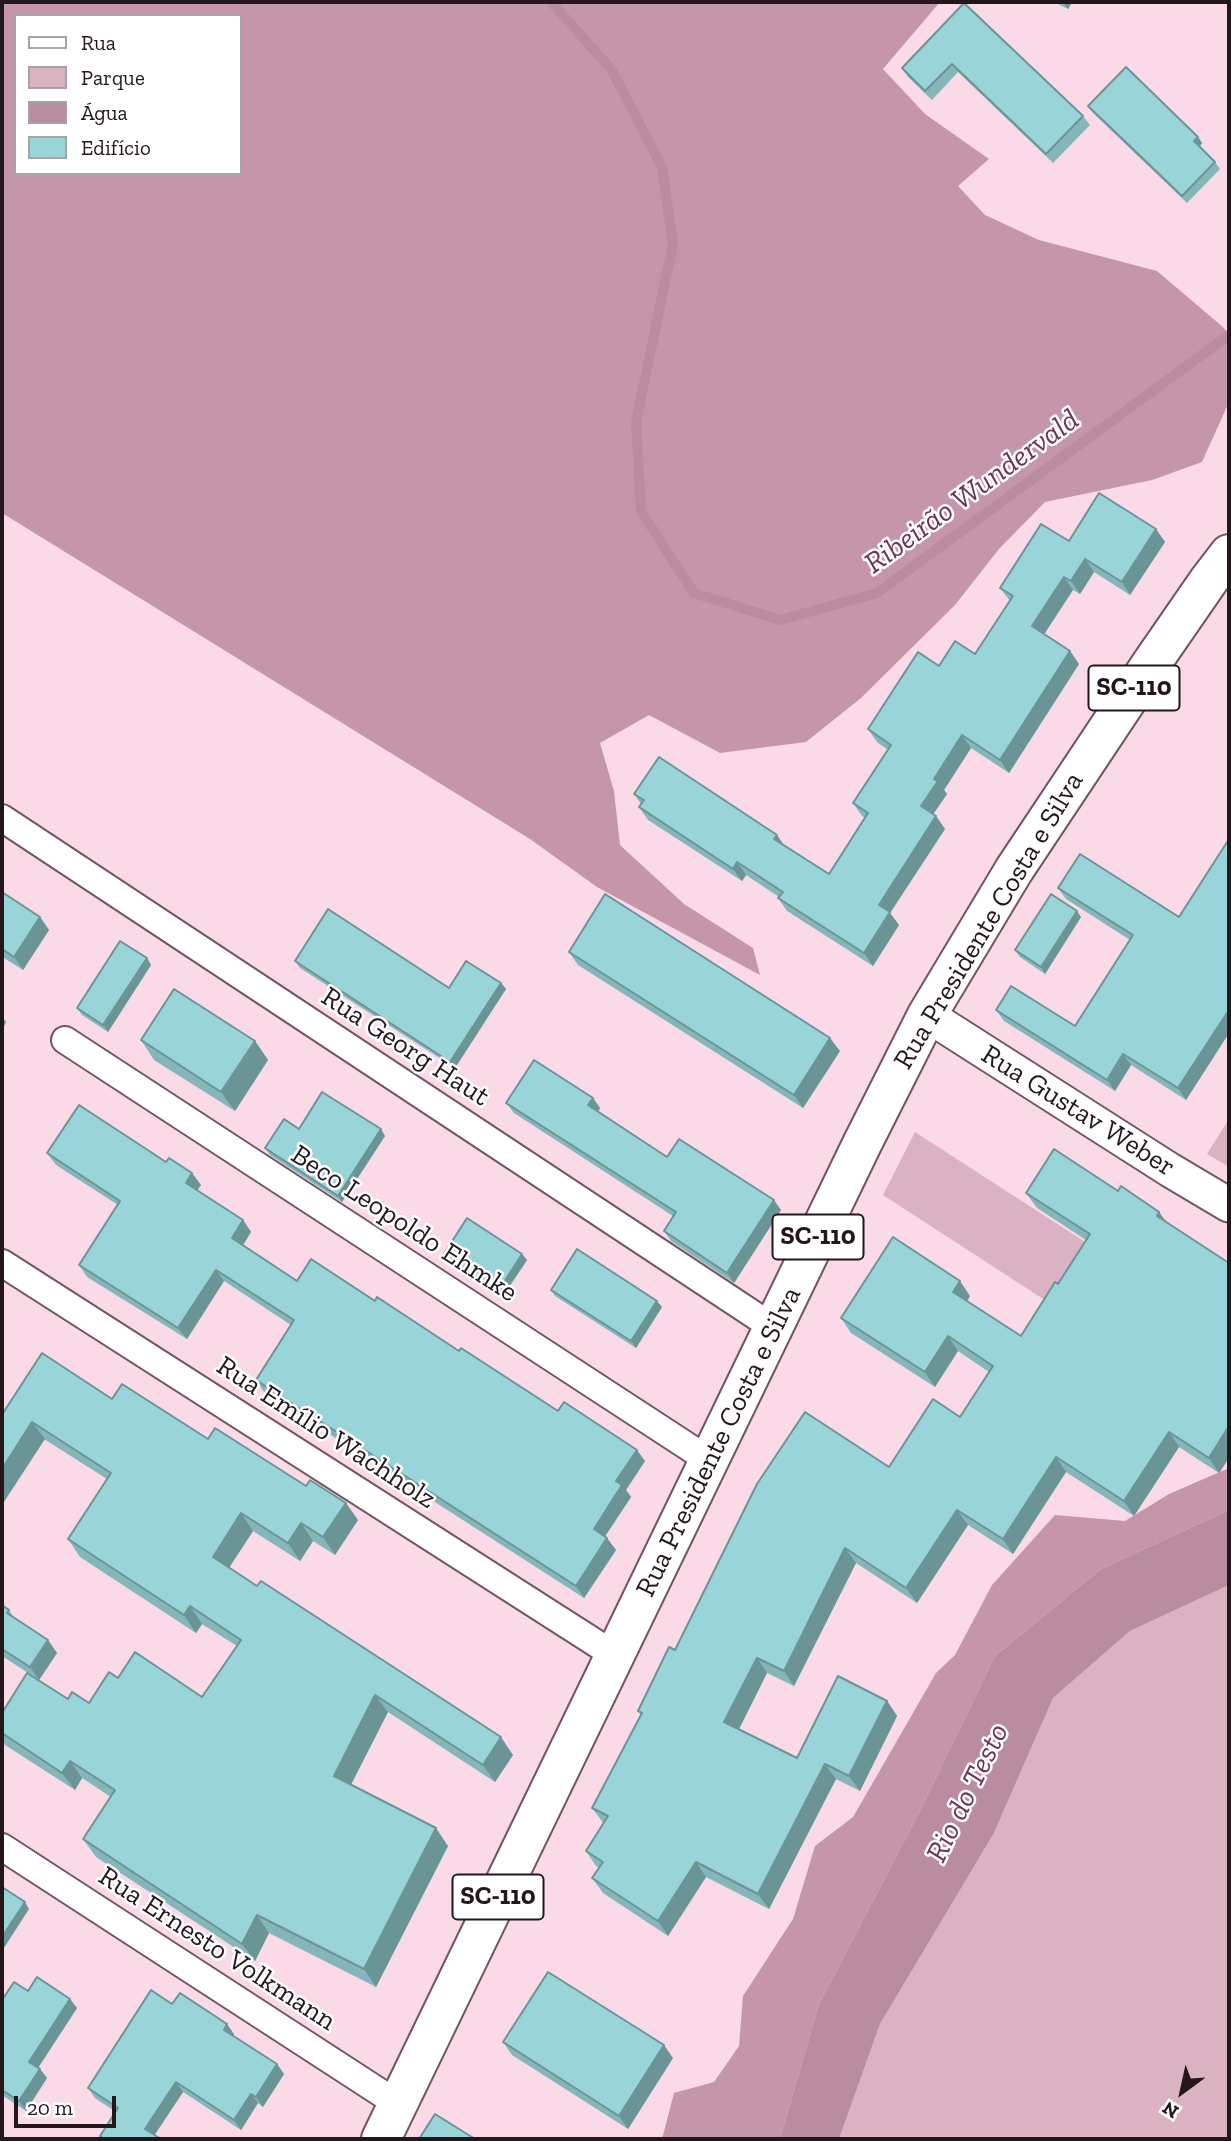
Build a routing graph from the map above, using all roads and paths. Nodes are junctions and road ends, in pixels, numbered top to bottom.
1 (1229, 554) edge
2 (2, 818) edge
3 (927, 1015) junction
4 (65, 1040) dead end
5 (1229, 1205) edge
6 (2, 1263) edge
7 (774, 1328) junction
8 (710, 1461) junction
9 (616, 1656) junction
10 (2, 1847) edge
11 (398, 2104) junction
12 (381, 2139) edge

1 - 3 main road, Rua Presidente Costa e Silva / SC-110
2 - 7 street, Rua Georg Haut
3 - 5 street, Rua Gustav Weber
3 - 7 main road, Rua Presidente Costa e Silva / SC-110
4 - 8 street, Beco Leopoldo Ehmke
6 - 9 street, Rua Emílio Wachholz
7 - 8 main road, Rua Presidente Costa e Silva / SC-110
8 - 9 main road, Rua Presidente Costa e Silva / SC-110
9 - 11 main road, Rua Presidente Costa e Silva / SC-110
10 - 11 street, Rua Ernesto Volkmann
11 - 12 main road, Rua Presidente Costa e Silva / SC-110

